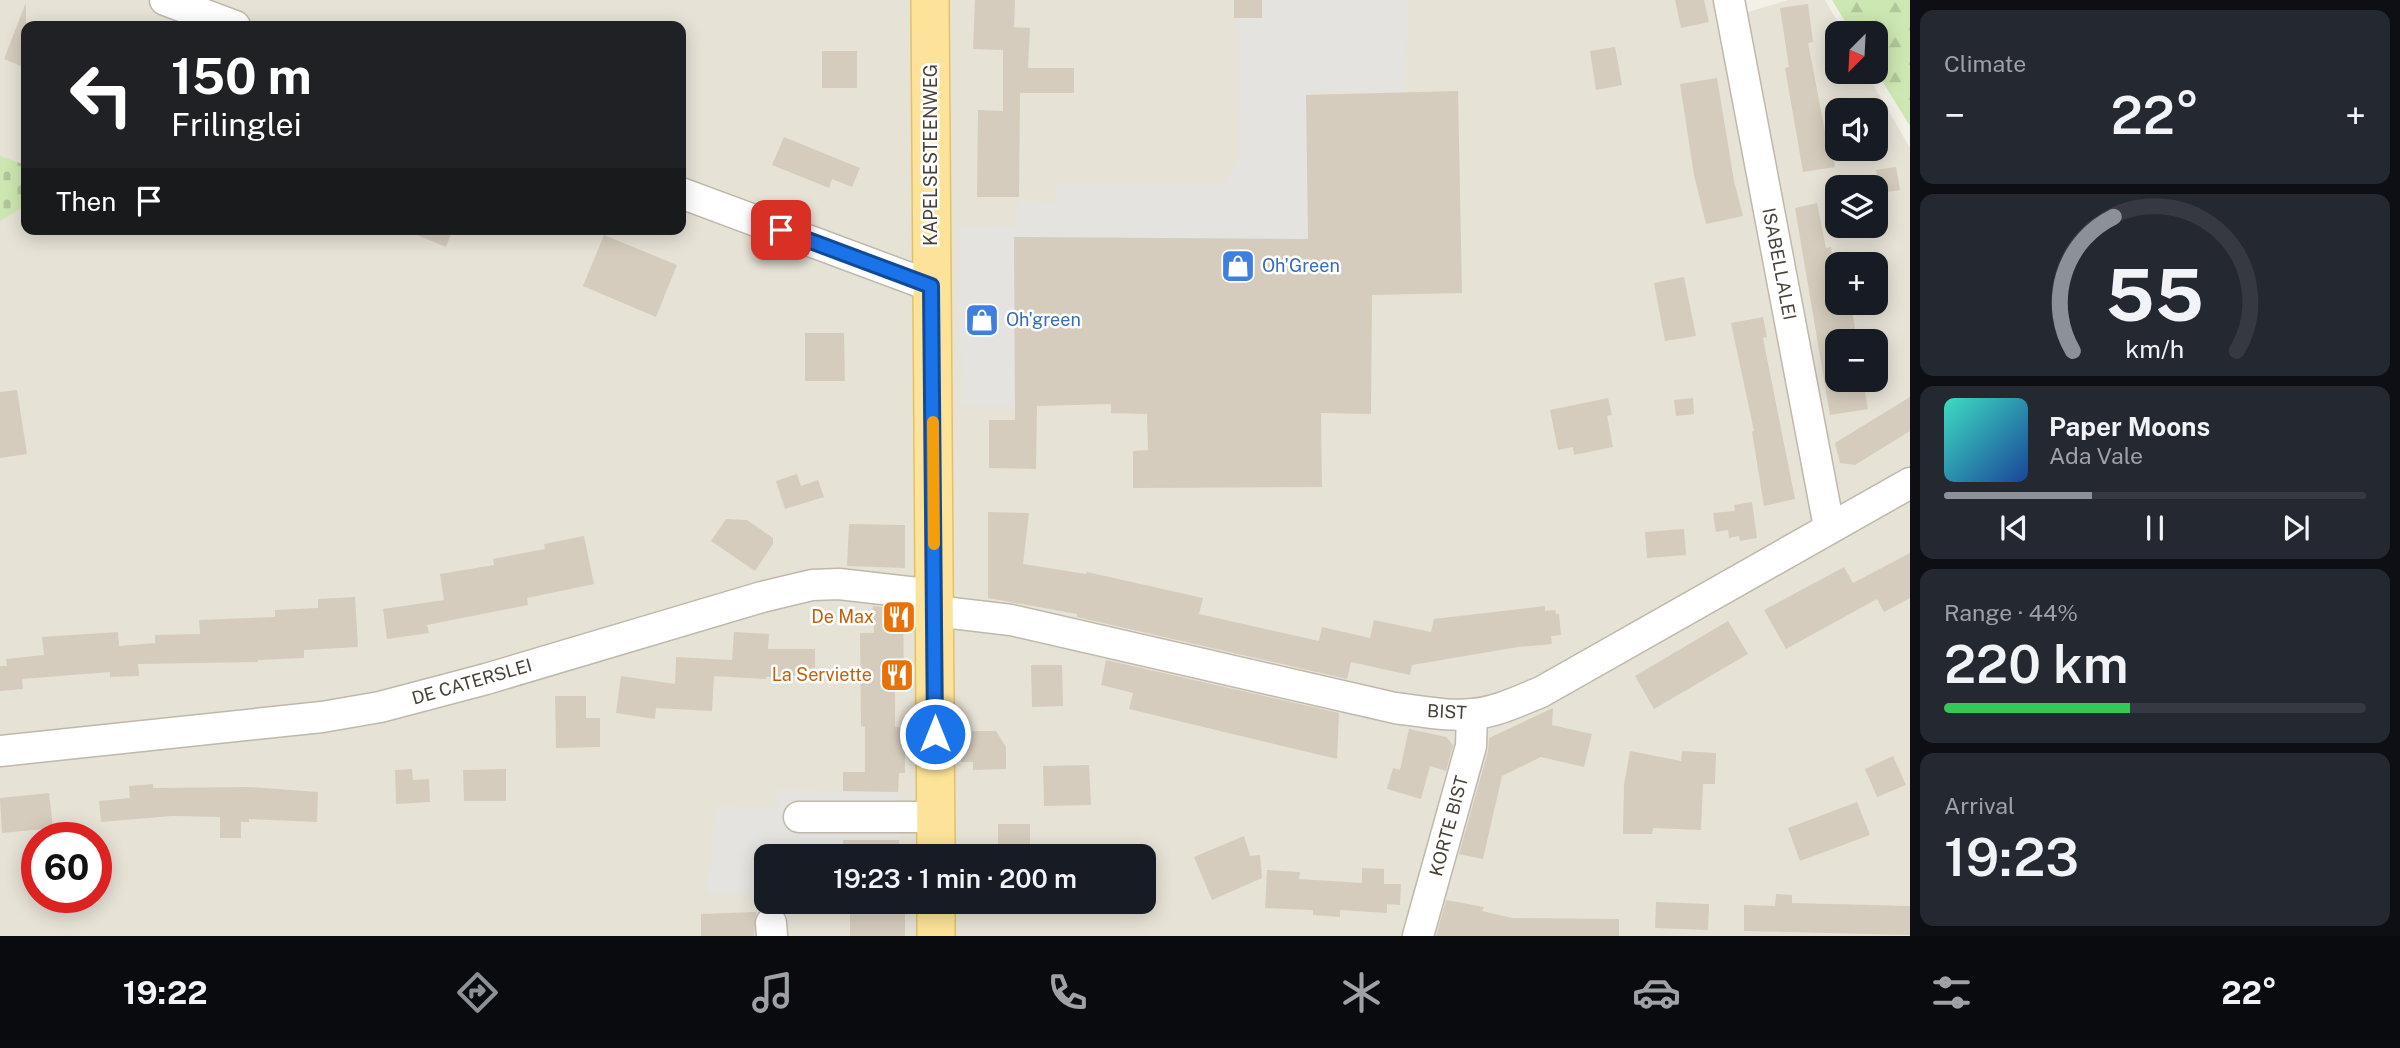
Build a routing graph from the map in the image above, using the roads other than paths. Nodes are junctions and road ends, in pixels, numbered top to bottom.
1 (165, 0) edge
2 (930, 0) edge
3 (1730, 0) edge
4 (222, 21) edge
5 (686, 195) edge
6 (931, 286) junction
7 (1910, 482) edge
8 (1829, 527) junction
9 (935, 603) junction
10 (1472, 715) junction
11 (0, 751) edge
12 (799, 817) dead end
13 (936, 817) junction
14 (936, 844) edge
15 (936, 914) edge
16 (936, 936) edge
17 (1418, 936) edge

1 - 4 street
2 - 6 main road, KAPELSESTEENWEG
3 - 8 street, ISABELLALEI
5 - 6 street
6 - 9 main road, KAPELSESTEENWEG
7 - 8 street, BIST
8 - 10 street, BIST
9 - 10 street, BIST
9 - 11 street, DE CATERSLEI
9 - 13 main road, KAPELSESTEENWEG
10 - 17 street, KORTE BIST
12 - 13 street
13 - 14 main road, KAPELSESTEENWEG
15 - 16 main road

